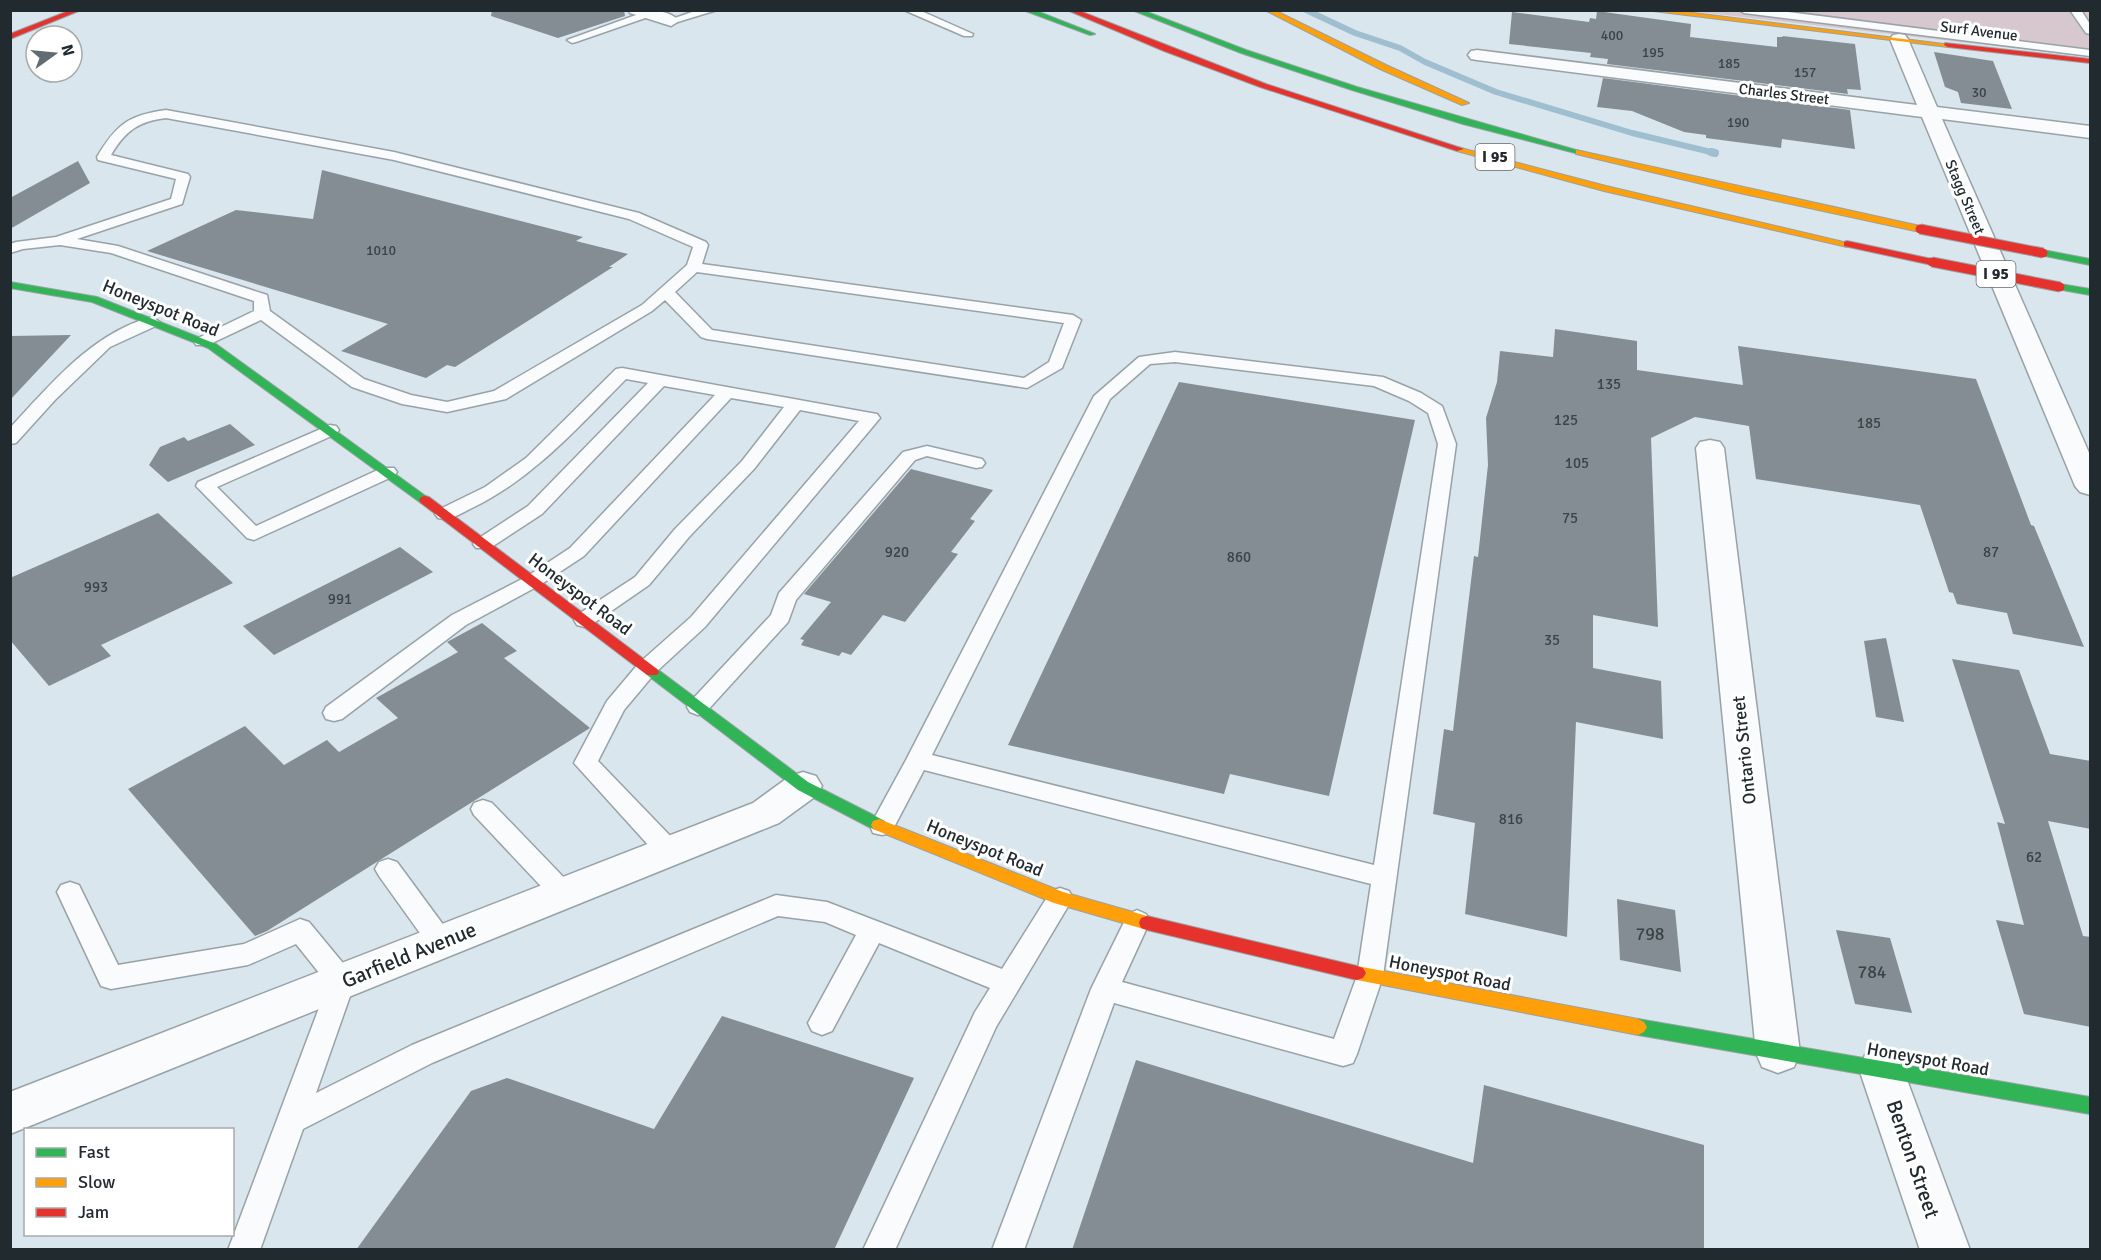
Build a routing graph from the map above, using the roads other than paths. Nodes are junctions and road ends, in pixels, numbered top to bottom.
1 (78, 10) edge
2 (712, 10) edge
3 (909, 10) edge
4 (1026, 10) edge
5 (1070, 10) edge
6 (1135, 10) edge
7 (1268, 10) edge
8 (1648, 10) edge
9 (1744, 10) edge
10 (2075, 10) edge
11 (637, 15) edge
12 (612, 16) dead end
13 (671, 21) joint
14 (2091, 30) edge
15 (968, 34) dead end
16 (10, 37) edge
17 (1899, 39) junction
18 (572, 40) dead end
19 (2091, 53) edge
20 (1477, 55) dead end
21 (2091, 61) edge
22 (1474, 106) dead end
23 (1930, 112) junction
24 (1505, 118) dead end
25 (1398, 130) junction
26 (2091, 132) edge
27 (1902, 226) junction
28 (58, 241) junction
29 (14, 246) edge
30 (2091, 262) edge
31 (694, 267) junction
32 (10, 285) edge
33 (666, 292) junction
34 (2091, 292) edge
35 (262, 313) junction
36 (152, 322) junction
37 (202, 342) junction
38 (660, 380) junction
39 (726, 392) junction
40 (796, 404) junction
41 (330, 430) junction
42 (10, 439) edge
43 (1710, 448) dead end
44 (976, 463) dead end
45 (388, 472) junction
46 (2091, 486) edge
47 (445, 514) junction
48 (483, 544) junction
49 (533, 581) junction
50 (584, 620) junction
51 (647, 668) junction
52 (698, 707) junction
53 (334, 713) dead end
54 (918, 760) junction
55 (803, 786) junction
56 (483, 809) dead end
57 (882, 826) junction
58 (669, 851) junction
59 (388, 869) dead end
60 (1384, 876) junction
61 (70, 892) dead end
62 (563, 893) junction
63 (1060, 898) junction
64 (1137, 921) junction
65 (873, 929) junction
66 (441, 942) junction
67 (1370, 976) junction
68 (342, 982) junction
69 (1008, 982) junction
70 (1105, 989) junction
71 (822, 1023) dead end
72 (1778, 1053) junction
73 (1881, 1069) junction
74 (2091, 1106) edge
75 (10, 1113) edge
76 (294, 1119) junction
77 (244, 1250) edge
78 (879, 1250) edge
79 (1008, 1250) edge
80 (1945, 1250) edge

1 - 16 main road
2 - 13 lane
3 - 15 lane
4 - 25 main road
5 - 25 main road, I 95
6 - 27 main road, I 95
7 - 22 main road
8 - 17 main road, Surf Avenue
9 - 19 lane
10 - 14 lane
11 - 12 lane
11 - 13 street
11 - 18 lane
17 - 21 main road, Surf Avenue
17 - 23 street, Stagg Street
20 - 23 street, Charles Street
23 - 26 street, Charles Street
23 - 46 street, Stagg Street
24 - 27 main road
25 - 34 main road, I 95, bridge
27 - 30 main road, I 95, bridge
28 - 29 lane
28 - 31 lane
28 - 35 lane
31 - 33 lane
31 - 33 lane
32 - 36 main road, Honeyspot Road
33 - 35 lane
35 - 37 lane
36 - 37 main road, Honeyspot Road
36 - 42 lane
37 - 41 main road, Honeyspot Road
38 - 39 lane
38 - 47 lane
38 - 48 lane
39 - 40 lane
39 - 49 lane
40 - 50 lane
40 - 51 lane
41 - 45 main road, Honeyspot Road
41 - 45 lane
43 - 72 street, Ontario Street
44 - 52 lane
45 - 47 main road, Honeyspot Road
47 - 48 main road, Honeyspot Road
48 - 49 main road, Honeyspot Road
49 - 50 main road, Honeyspot Road
49 - 53 lane
50 - 51 main road, Honeyspot Road
51 - 52 main road, Honeyspot Road
51 - 58 lane
52 - 55 main road, Honeyspot Road
54 - 57 lane
54 - 60 lane
54 - 60 lane
55 - 57 main road, Honeyspot Road
55 - 58 street, Garfield Avenue
56 - 62 lane
57 - 63 main road, Honeyspot Road
58 - 62 street, Garfield Avenue
59 - 66 lane
60 - 67 lane
61 - 68 lane
62 - 66 street, Garfield Avenue
63 - 64 main road, Honeyspot Road
63 - 69 lane
64 - 67 main road, Honeyspot Road
64 - 70 lane
65 - 69 lane
65 - 71 lane
65 - 76 lane
66 - 68 street, Garfield Avenue
67 - 70 lane
67 - 72 main road, Honeyspot Road
68 - 75 street, Garfield Avenue
68 - 76 lane
69 - 78 lane
70 - 79 lane
72 - 73 main road, Honeyspot Road
73 - 74 main road, Honeyspot Road
73 - 80 street, Benton Street
76 - 77 lane

